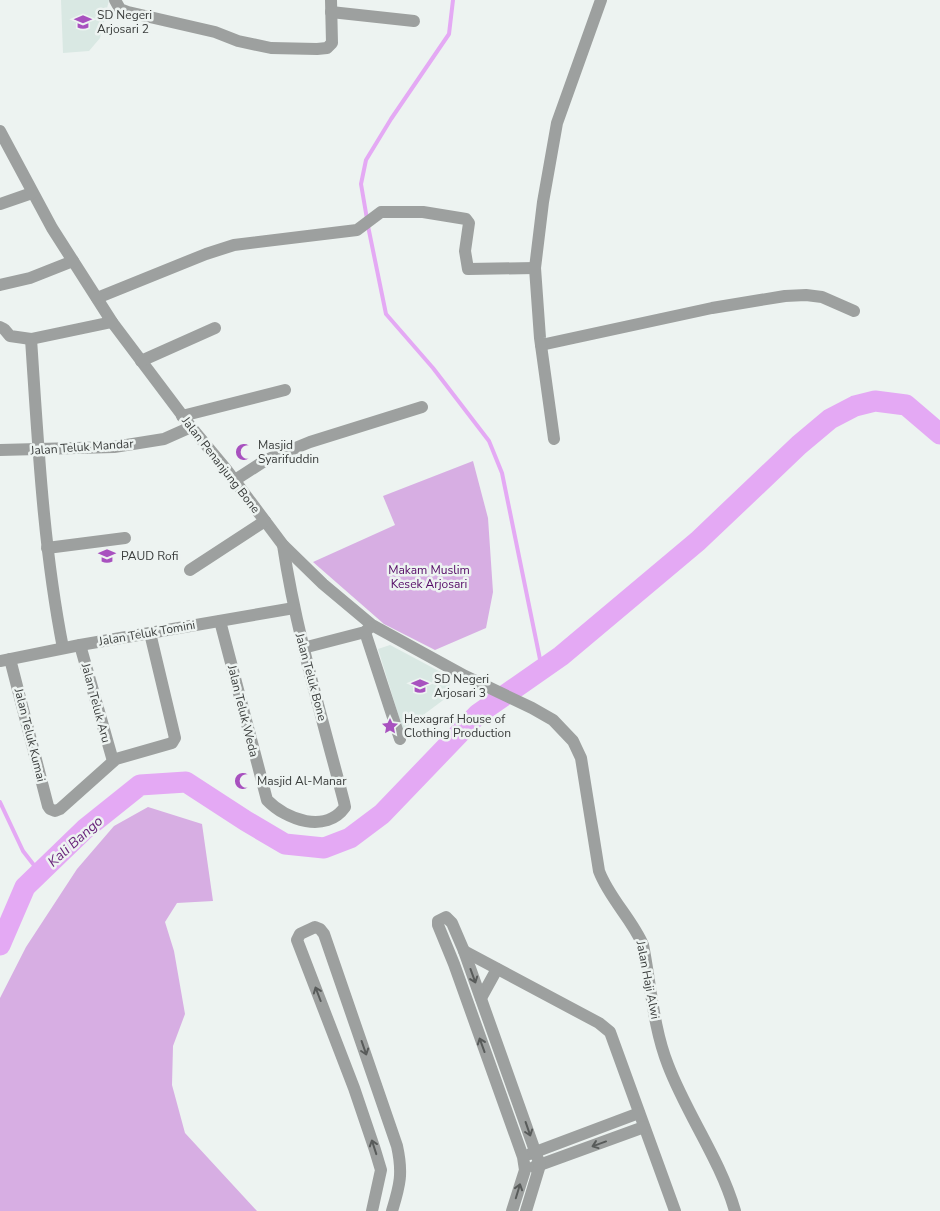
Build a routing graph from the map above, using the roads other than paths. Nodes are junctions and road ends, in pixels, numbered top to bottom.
1 (115, 0) edge
2 (599, 1) edge
3 (331, 6) edge
4 (414, 21) dead end
5 (0, 131) edge
6 (32, 193) junction
7 (0, 204) edge
8 (73, 261) junction
9 (535, 268) junction
10 (0, 285) edge
11 (97, 298) junction
12 (854, 310) dead end
13 (112, 322) junction
14 (0, 327) edge
15 (215, 328) dead end
16 (31, 338) junction
17 (541, 345) junction
18 (140, 361) junction
19 (285, 390) dead end
20 (422, 407) dead end
21 (182, 416) junction
22 (190, 427) junction
23 (554, 440) dead end
24 (0, 450) edge
25 (38, 450) junction
26 (235, 480) junction
27 (265, 521) junction
28 (125, 538) dead end
29 (283, 545) junction
30 (46, 548) junction
31 (190, 570) dead end
32 (294, 608) junction
33 (220, 621) junction
34 (368, 628) junction
35 (150, 633) junction
36 (80, 645) junction
37 (63, 648) junction
38 (303, 648) junction
39 (5, 660) edge
40 (532, 708) joint
41 (400, 739) dead end
42 (112, 761) junction
43 (345, 808) joint
44 (464, 951) junction
45 (497, 969) junction
46 (481, 998) junction
47 (503, 1058) junction
48 (489, 1063) junction
49 (639, 1113) junction
50 (644, 1127) junction
51 (536, 1152) junction
52 (522, 1156) junction
53 (401, 1165) junction
54 (540, 1165) junction
55 (381, 1170) junction
56 (524, 1170) junction
57 (372, 1211) edge
58 (392, 1211) edge
59 (512, 1211) edge
60 (526, 1211) edge
61 (675, 1211) edge
62 (735, 1211) edge

1 - 3 street
2 - 9 street
3 - 4 street
5 - 6 street, Jalan Penanjung Bone
6 - 7 street
6 - 8 street, Jalan Penanjung Bone
8 - 10 street
8 - 11 street, Jalan Penanjung Bone
9 - 11 street
9 - 17 street
11 - 13 street, Jalan Penanjung Bone
12 - 17 street
13 - 16 street
13 - 18 street, Jalan Penanjung Bone
14 - 16 street
15 - 18 street
16 - 25 street
17 - 23 street
18 - 21 street, Jalan Penanjung Bone
19 - 21 street
20 - 26 street
21 - 22 street, Jalan Penanjung Bone
22 - 25 street, Jalan Teluk Mandar
22 - 26 street, Jalan Penanjung Bone
24 - 25 street, Jalan Teluk Mandar
25 - 30 street
26 - 27 street, Jalan Penanjung Bone
27 - 29 street, Jalan Penanjung Bone
27 - 31 street
28 - 30 street
29 - 32 street, Jalan Teluk Bone
29 - 34 street, Jalan Penanjung Bone
30 - 37 street
32 - 33 street, Jalan Teluk Tomini
32 - 38 street, Jalan Teluk Bone
33 - 35 street, Jalan Teluk Tomini
33 - 43 street, Jalan Teluk Weda
34 - 38 street
34 - 40 street, Jalan Penanjung Bone
34 - 41 street
35 - 36 street, Jalan Teluk Tomini
35 - 42 street
36 - 37 street, Jalan Teluk Tomini
36 - 42 street, Jalan Teluk Aru
37 - 39 street, Jalan Teluk Tomini
38 - 43 street, Jalan Teluk Bone
39 - 42 street, Jalan Teluk Kumai
40 - 62 street, Jalan Haji Alwi
44 - 45 street
44 -> 46 street
48 -> 44 street
45 - 46 street
45 - 49 street
46 - 47 street
47 - 48 street
47 -> 51 street
48 - 52 street
49 - 50 street
49 - 51 street
50 -> 54 street
50 - 61 street
51 - 52 street
51 - 54 street
52 - 56 street
53 - 55 street
55 -> 53 street
53 - 58 street
54 - 56 street
54 - 60 street
55 - 57 street
59 -> 56 street

